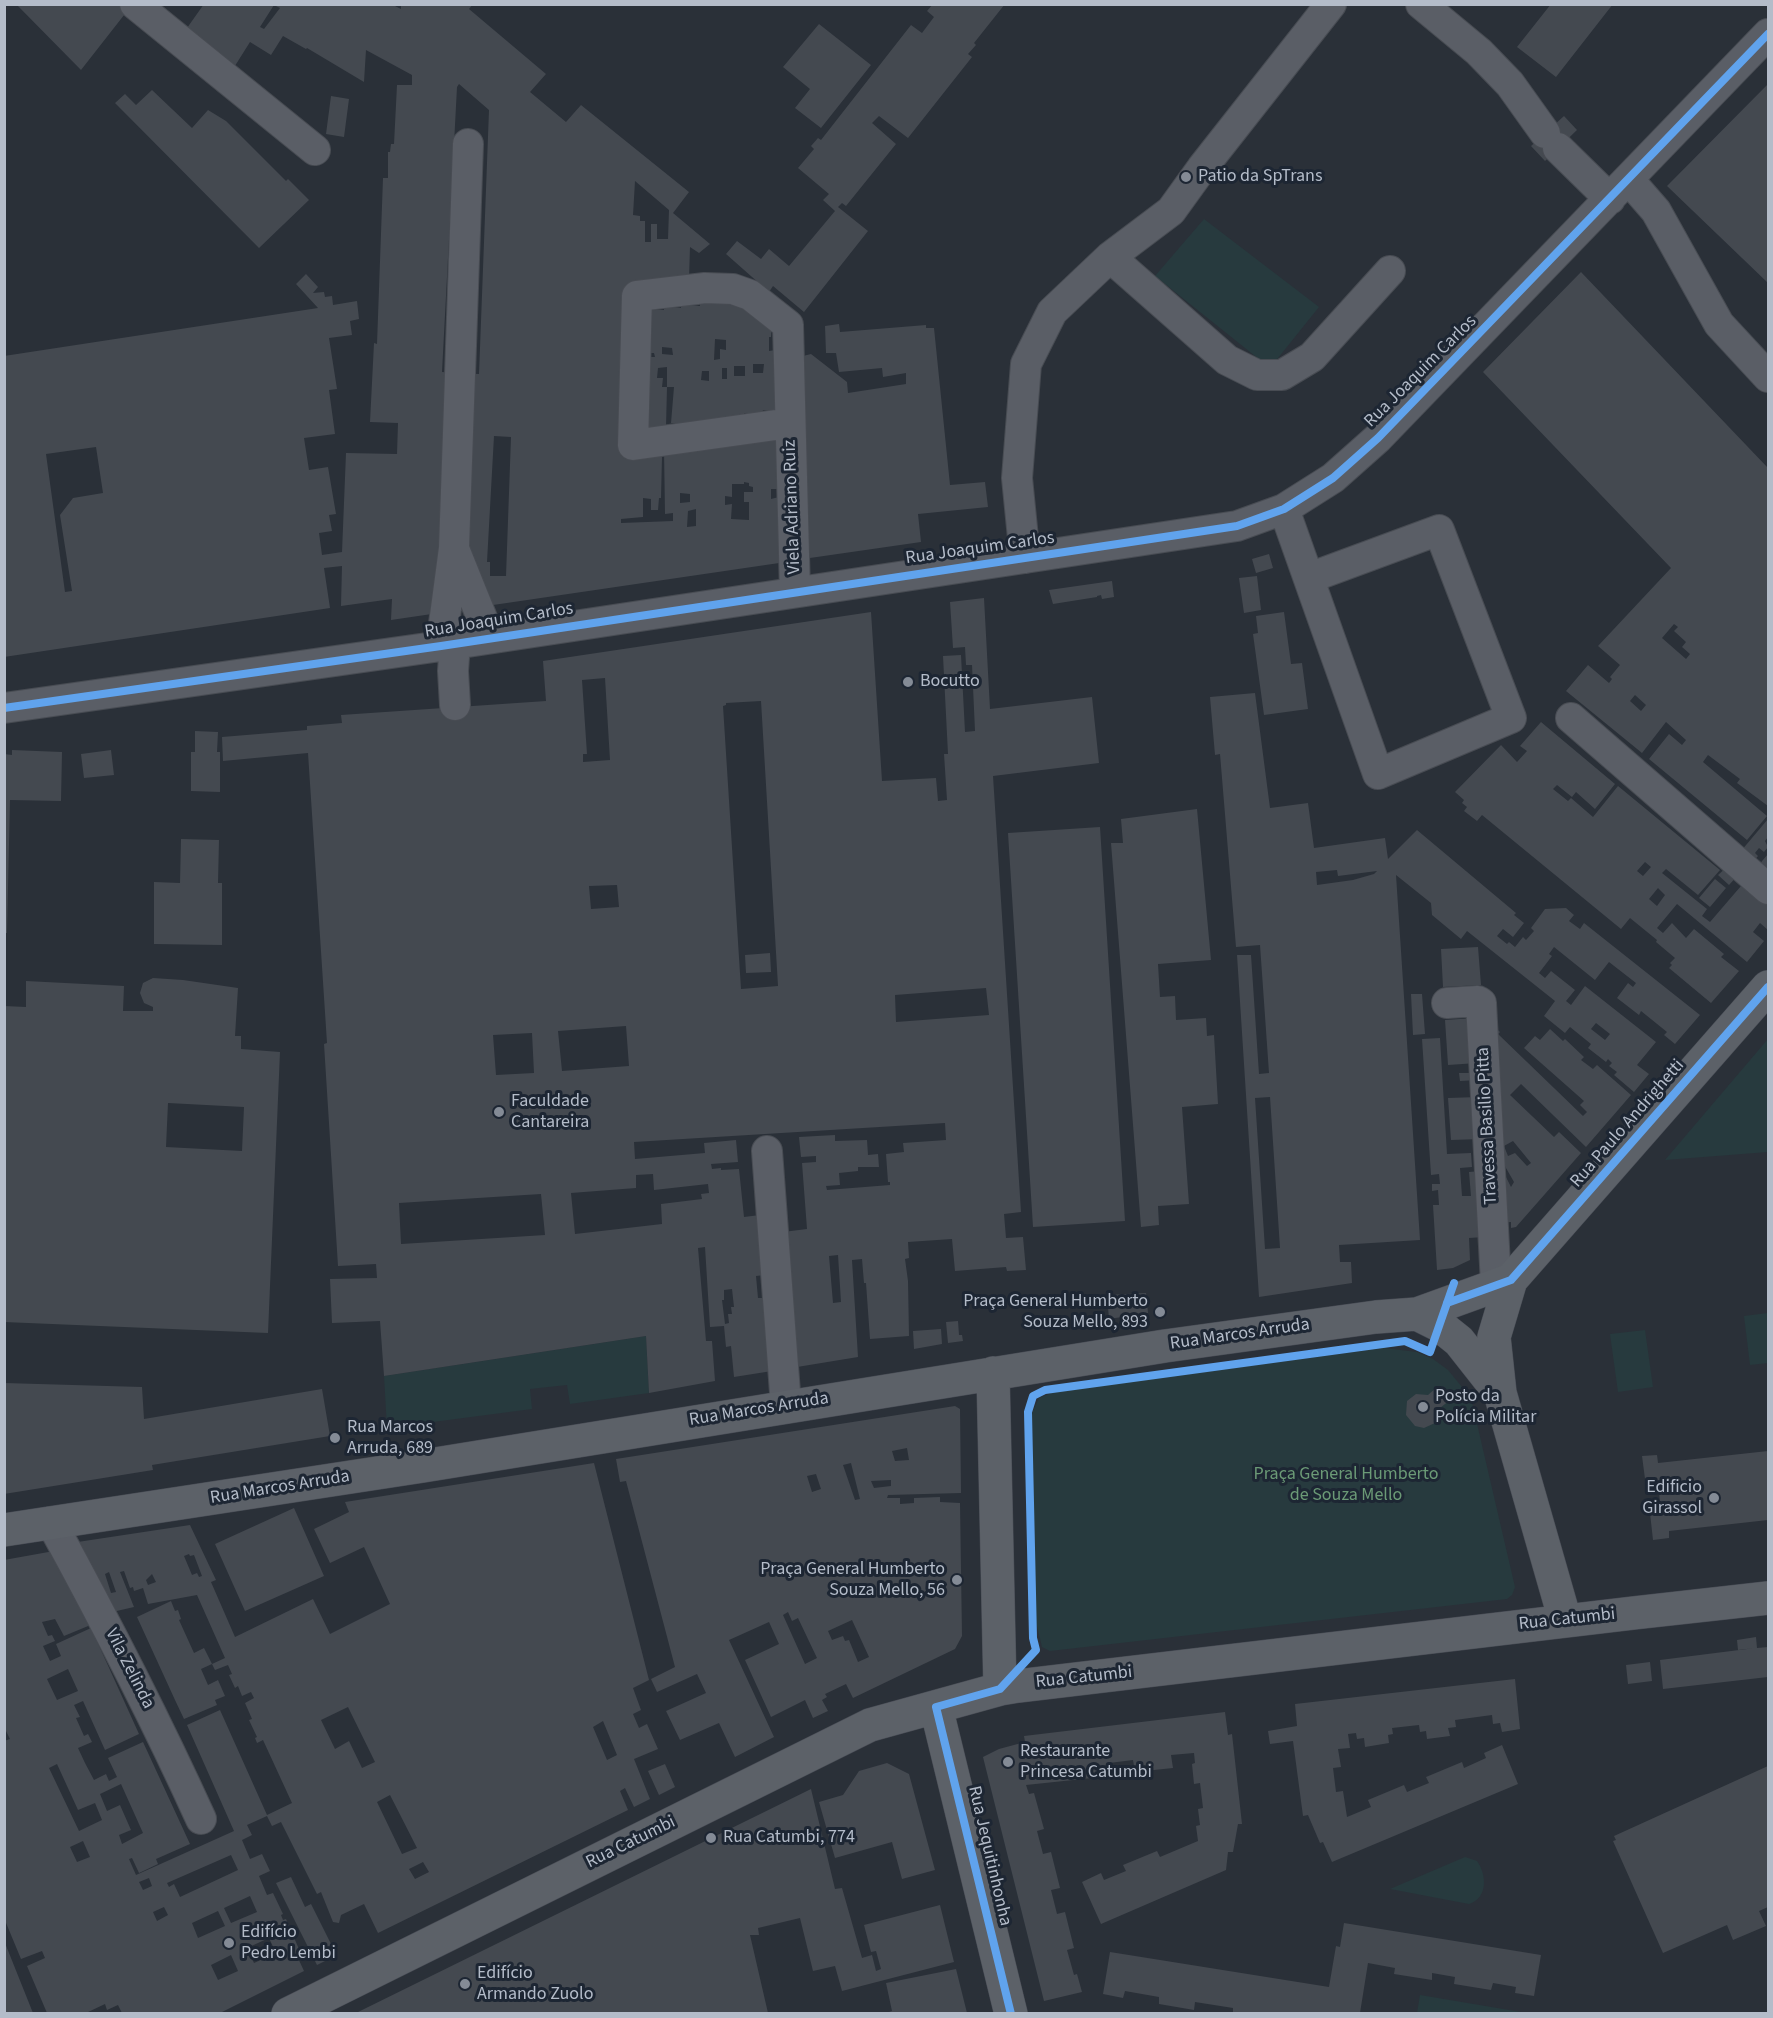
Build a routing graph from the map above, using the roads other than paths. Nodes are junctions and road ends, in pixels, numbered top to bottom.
1 (135, 4) edge
2 (1331, 4) edge
3 (1421, 4) edge
4 (1768, 34) edge
5 (468, 144) dead end
6 (315, 150) dead end
7 (1619, 190) junction
8 (1110, 257) junction
9 (1390, 272) dead end
10 (1768, 377) edge
11 (790, 423) junction
12 (1284, 509) junction
13 (454, 548) junction
14 (1025, 558) junction
15 (1309, 579) junction
16 (795, 592) junction
17 (490, 638) junction
18 (448, 644) junction
19 (454, 705) dead end
20 (4, 708) edge
21 (1571, 718) dead end
22 (1768, 889) edge
23 (1768, 987) edge
24 (1447, 1003) dead end
25 (766, 1151) dead end
26 (1503, 1282) junction
27 (1417, 1314) junction
28 (993, 1373) junction
29 (1500, 1393) junction
30 (786, 1406) junction
31 (51, 1522) junction
32 (4, 1530) edge
33 (1768, 1599) edge
34 (1565, 1620) junction
35 (1000, 1689) junction
36 (936, 1707) junction
37 (201, 1818) dead end
38 (288, 2013) edge
39 (1011, 2013) edge

1 - 6 street
2 - 8 street
3 - 7 street
4 - 7 street, Rua Joaquim Carlos
5 - 13 street
7 - 10 street
7 - 12 street, Rua Joaquim Carlos
8 - 9 street
8 - 14 street
11 - 11 street, Viela Adriano Ruiz
11 - 16 street, Viela Adriano Ruiz
12 - 14 street, Rua Joaquim Carlos
12 - 15 street
13 - 17 street
13 - 18 street
14 - 16 street, Rua Joaquim Carlos
15 - 15 street
16 - 17 street, Rua Joaquim Carlos
17 - 18 street, Rua Joaquim Carlos
18 - 19 street
18 - 20 street, Rua Joaquim Carlos
21 - 22 street
23 - 26 main road, Rua Paulo Andrighetti
24 - 26 street, Travessa Basilio Pitta
25 - 30 street
26 - 27 main road, Rua Marcos Arruda
26 - 29 main road
27 - 28 main road, Rua Marcos Arruda
27 - 29 main road
28 - 30 main road, Rua Marcos Arruda
28 - 35 main road
29 - 34 main road
30 - 31 main road, Rua Marcos Arruda
31 - 32 main road, Rua Marcos Arruda
31 - 37 street, Vila Zelinda
33 - 34 main road, Rua Catumbi
34 - 35 main road, Rua Catumbi
35 - 36 main road, Rua Catumbi
36 - 38 main road, Rua Catumbi
36 - 39 main road, Rua Jequitinhonha

